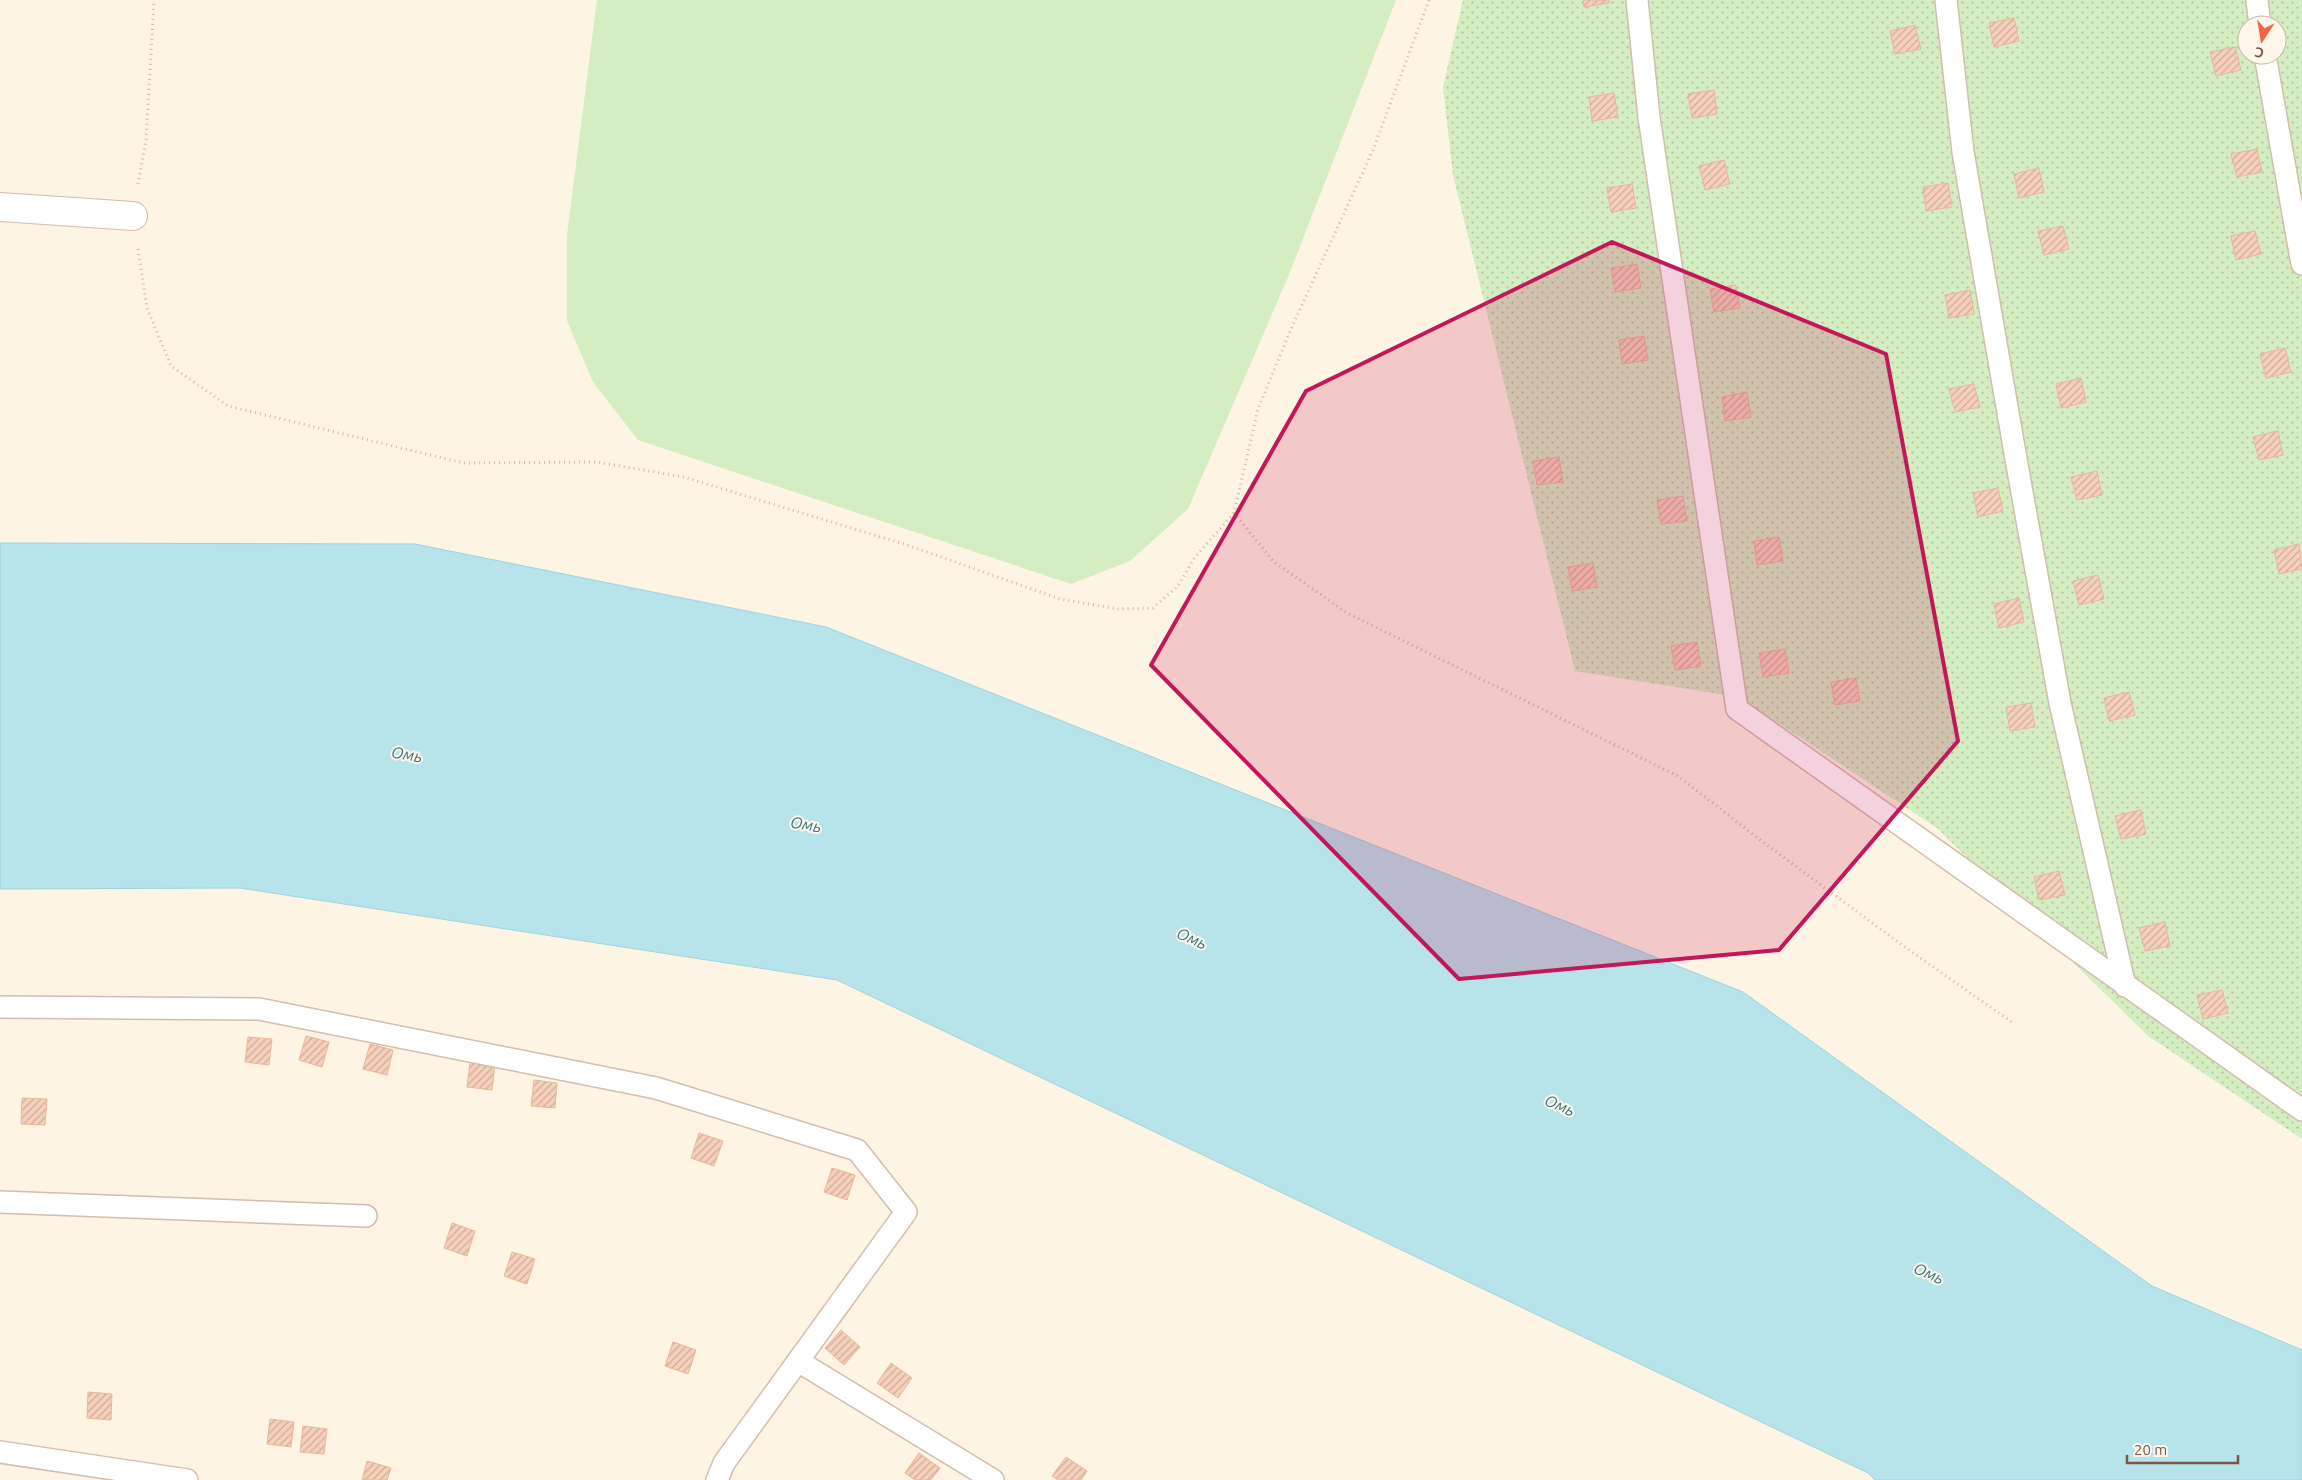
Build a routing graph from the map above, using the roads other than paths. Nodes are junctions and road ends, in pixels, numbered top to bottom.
1 (1637, 0) edge
2 (1946, 0) edge
3 (2257, 0) edge
4 (2259, 15) edge
5 (2267, 65) edge
6 (0, 207) edge
7 (133, 216) road end
8 (2302, 264) edge
9 (2125, 986) junction
10 (0, 1006) edge
11 (2302, 1110) edge
12 (0, 1202) edge
13 (366, 1216) dead end
14 (798, 1361) junction
15 (0, 1452) edge
16 (187, 1480) edge
17 (717, 1480) edge
18 (993, 1480) edge

1 - 9 lane
2 - 9 lane
3 - 4 lane
5 - 8 lane
6 - 7 street
9 - 11 lane
10 - 14 lane
12 - 13 lane
14 - 17 lane
14 - 18 lane
15 - 16 lane

